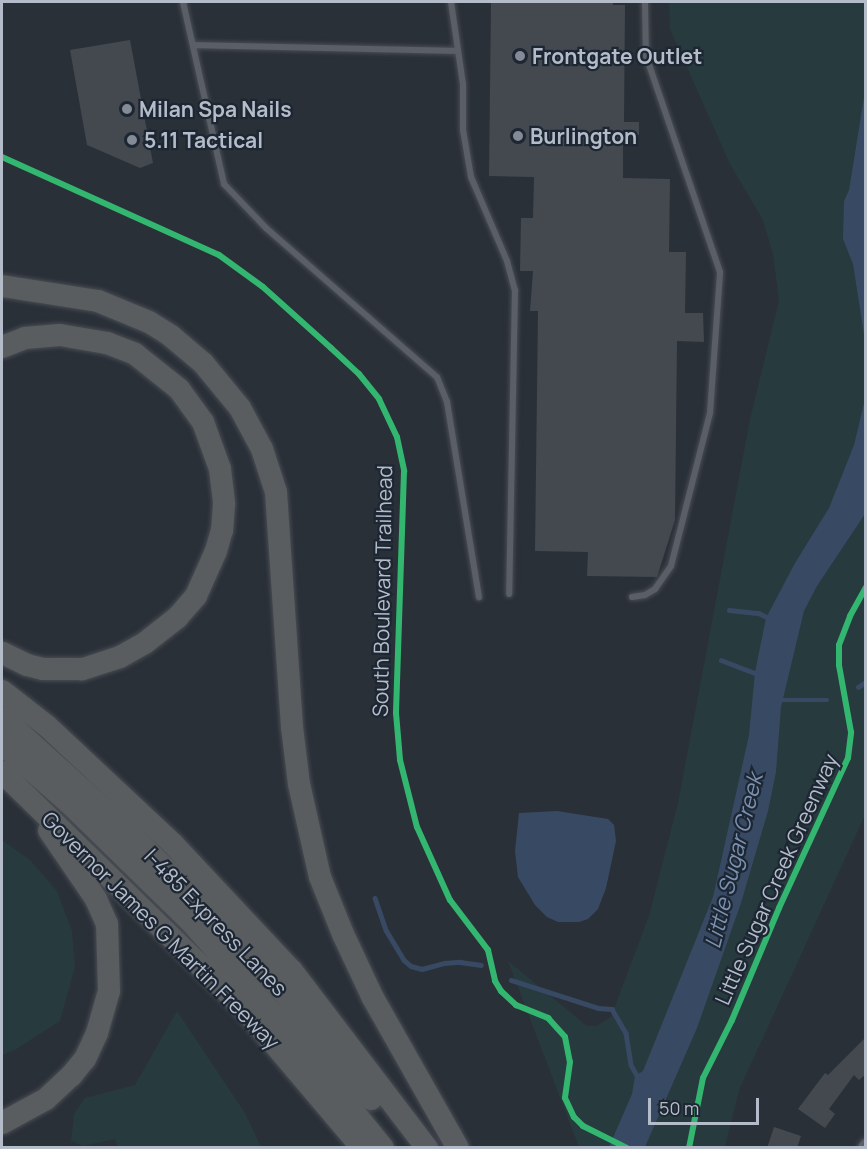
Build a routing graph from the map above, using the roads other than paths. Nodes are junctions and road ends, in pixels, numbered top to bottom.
1 (183, 2) edge
2 (451, 2) edge
3 (645, 2) edge
4 (193, 45) junction
5 (458, 51) junction
6 (2, 286) edge
7 (2, 346) edge
8 (509, 594) dead end
9 (479, 597) dead end
10 (632, 597) dead end
11 (2, 653) edge
12 (2, 691) edge
13 (2, 717) edge
14 (2, 744) edge
15 (2, 772) edge
16 (22, 789) junction
17 (2, 1123) edge
18 (362, 1148) edge
19 (382, 1148) edge
20 (409, 1148) edge
21 (427, 1148) edge
22 (458, 1148) edge

1 - 4 lane
2 - 5 lane
3 - 10 lane
4 - 5 lane
4 - 9 lane
5 - 8 lane
6 - 22 highway
7 - 11 highway
12 - 21 highway
13 - 20 highway, I-485 Express Lanes
14 - 19 highway, I-485 Express Lanes
15 - 16 highway, Governor James G Martin Freeway
16 - 17 highway
16 - 18 highway, Governor James G Martin Freeway

